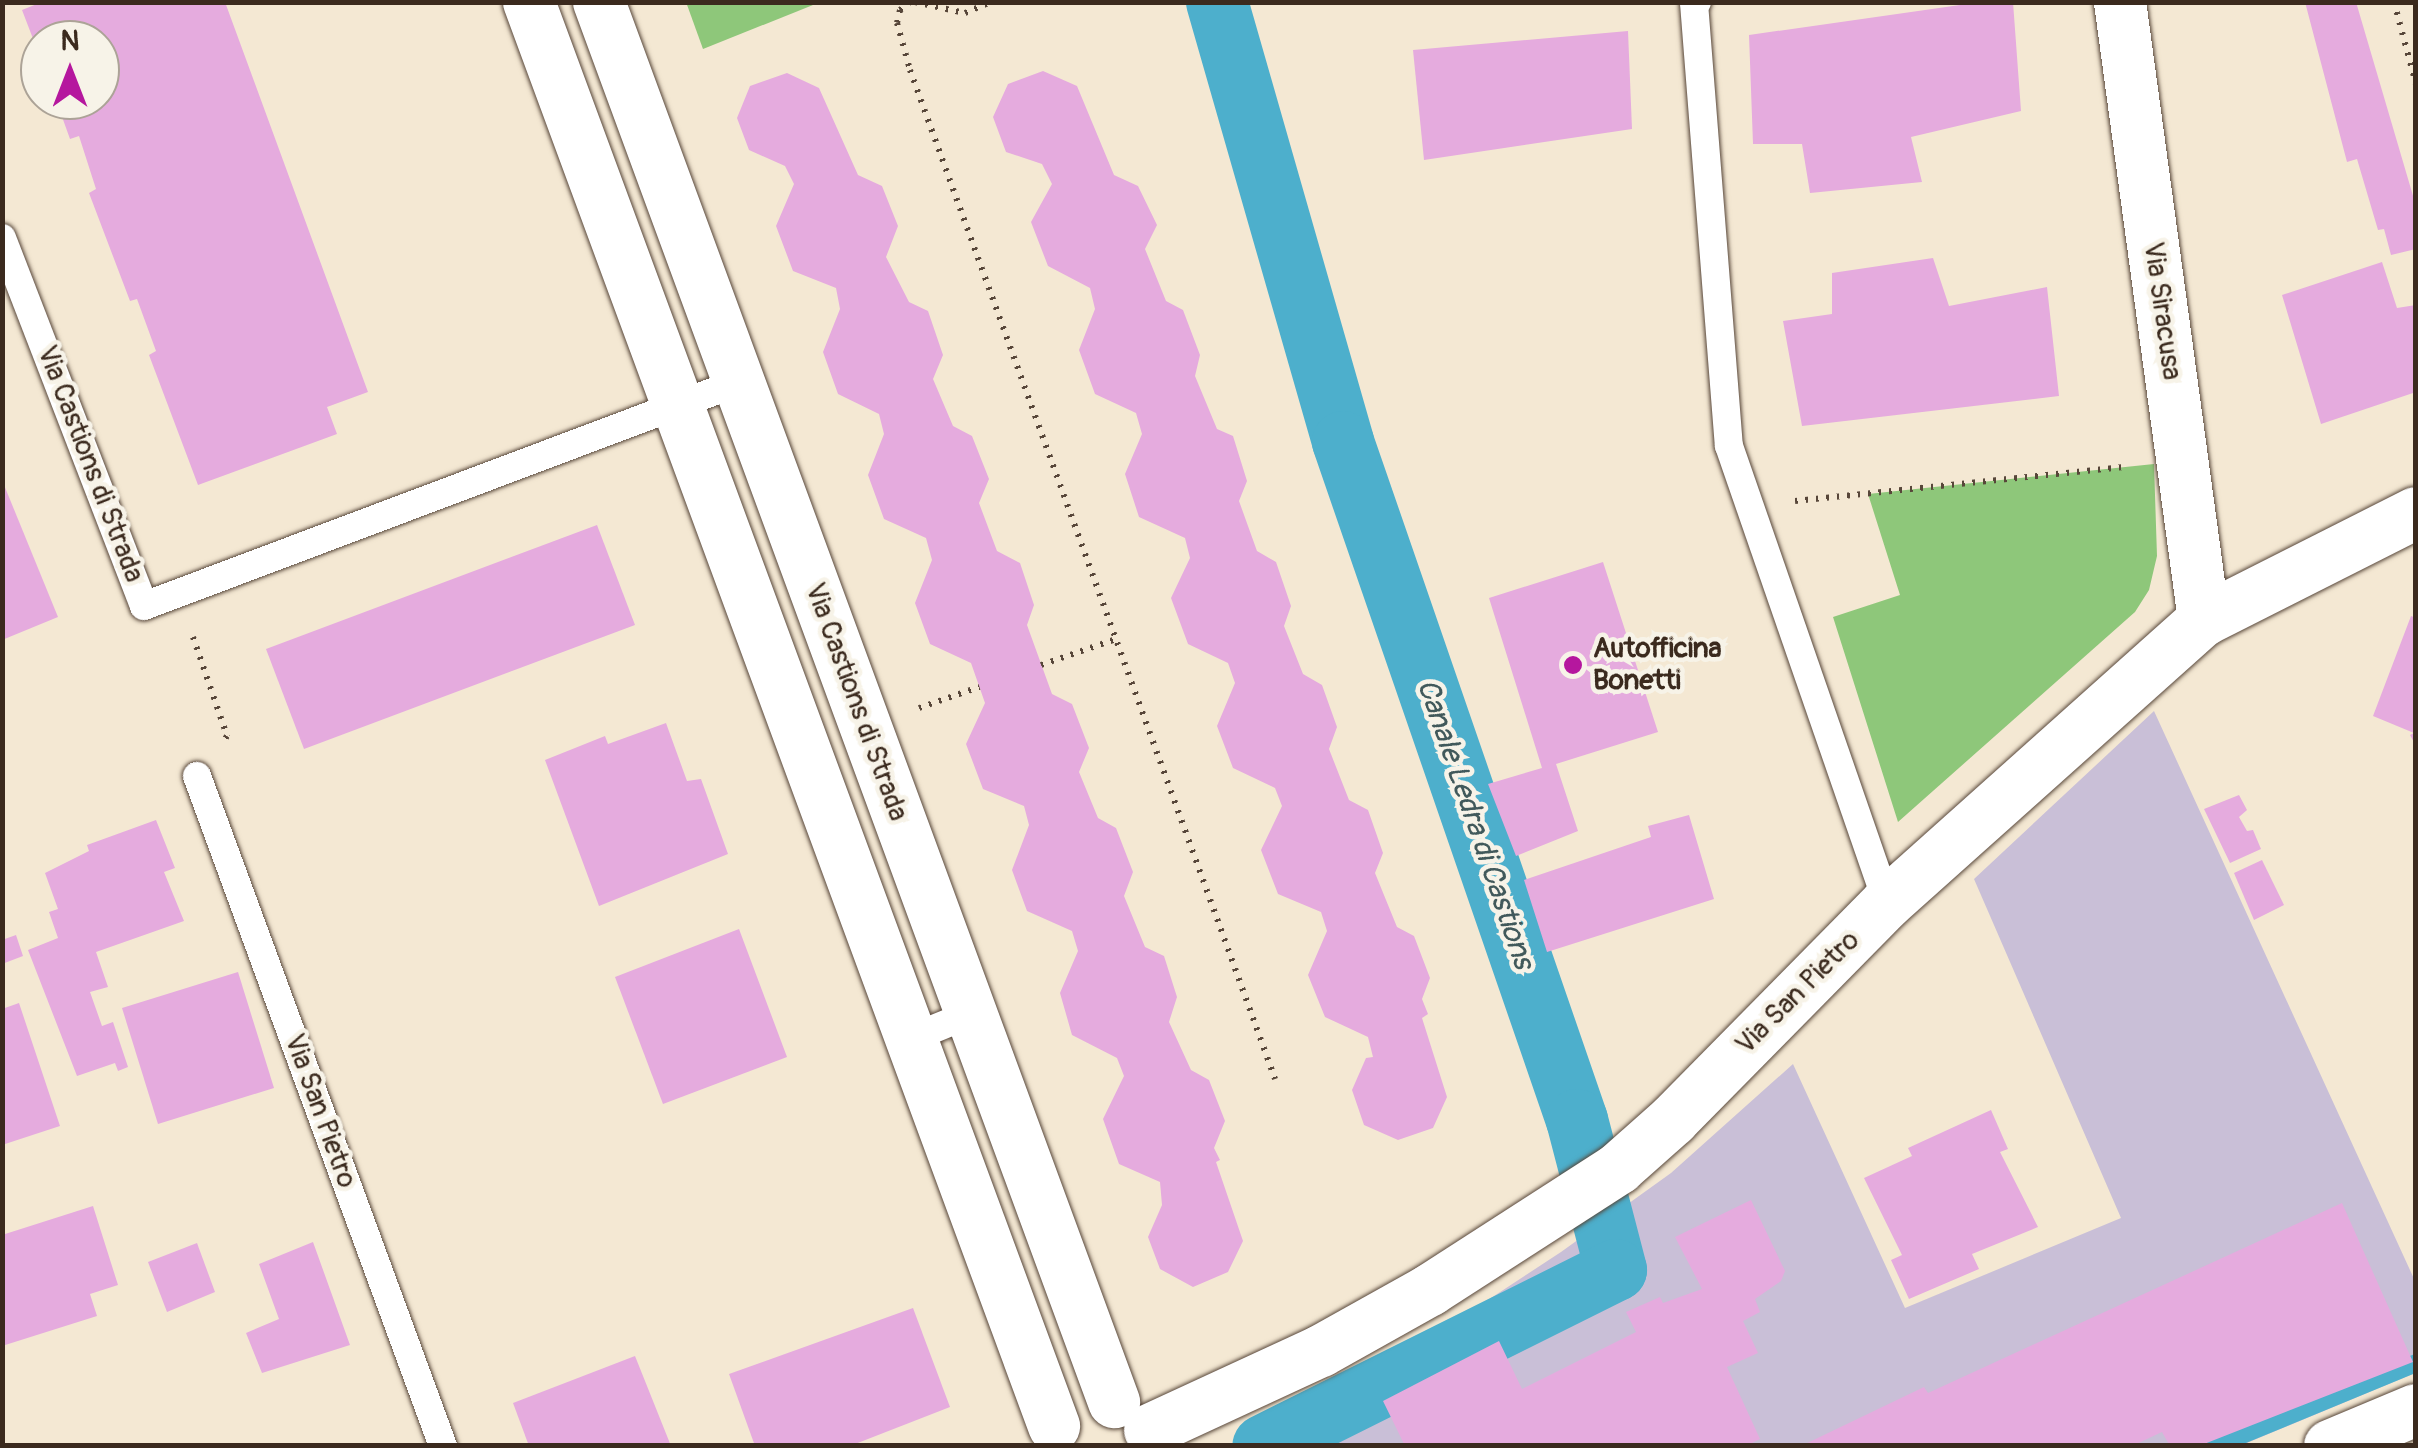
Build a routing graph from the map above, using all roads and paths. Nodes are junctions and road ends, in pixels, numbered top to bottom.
1 (529, 2) edge
2 (599, 2) edge
3 (913, 2) edge
4 (991, 2) edge
5 (1698, 2) edge
6 (2120, 2) edge
7 (2394, 2) edge
8 (2416, 84) edge
9 (2, 238) edge
10 (740, 382) junction
11 (678, 405) junction
12 (2182, 461) junction
13 (1750, 506) junction
14 (2416, 513) edge
15 (179, 593) junction
16 (2204, 620) junction
17 (1119, 638) junction
18 (1041, 665) dead end
19 (227, 736) dead end
20 (197, 776) dead end
21 (1887, 903) junction
22 (970, 1014) junction
23 (914, 1036) junction
24 (1275, 1079) dead end
25 (2416, 1410) edge
26 (1140, 1426) edge
27 (1050, 1436) edge
28 (443, 1446) edge
29 (2330, 1446) edge

1 - 11 street
2 - 10 street, Via Castions di Strada
3 - 4 path
3 - 17 path
5 - 13 lane
6 - 12 street, Via Siracusa
7 - 8 path
9 - 15 lane, Via Castions di Strada
10 - 11 lane, Via Castions di Strada
10 - 22 street, Via Castions di Strada
11 - 15 lane, Via Castions di Strada
11 - 23 street
12 - 13 path
12 - 16 street, Via Siracusa
13 - 21 lane
14 - 16 street, Via San Pietro
15 - 19 path
16 - 21 street, Via San Pietro
17 - 18 path
17 - 24 path
20 - 28 lane, Via San Pietro
21 - 26 street, Via San Pietro
22 - 23 lane
22 - 26 street, Via Castions di Strada
23 - 27 street
25 - 29 street
26 - 27 street, Via San Pietro

